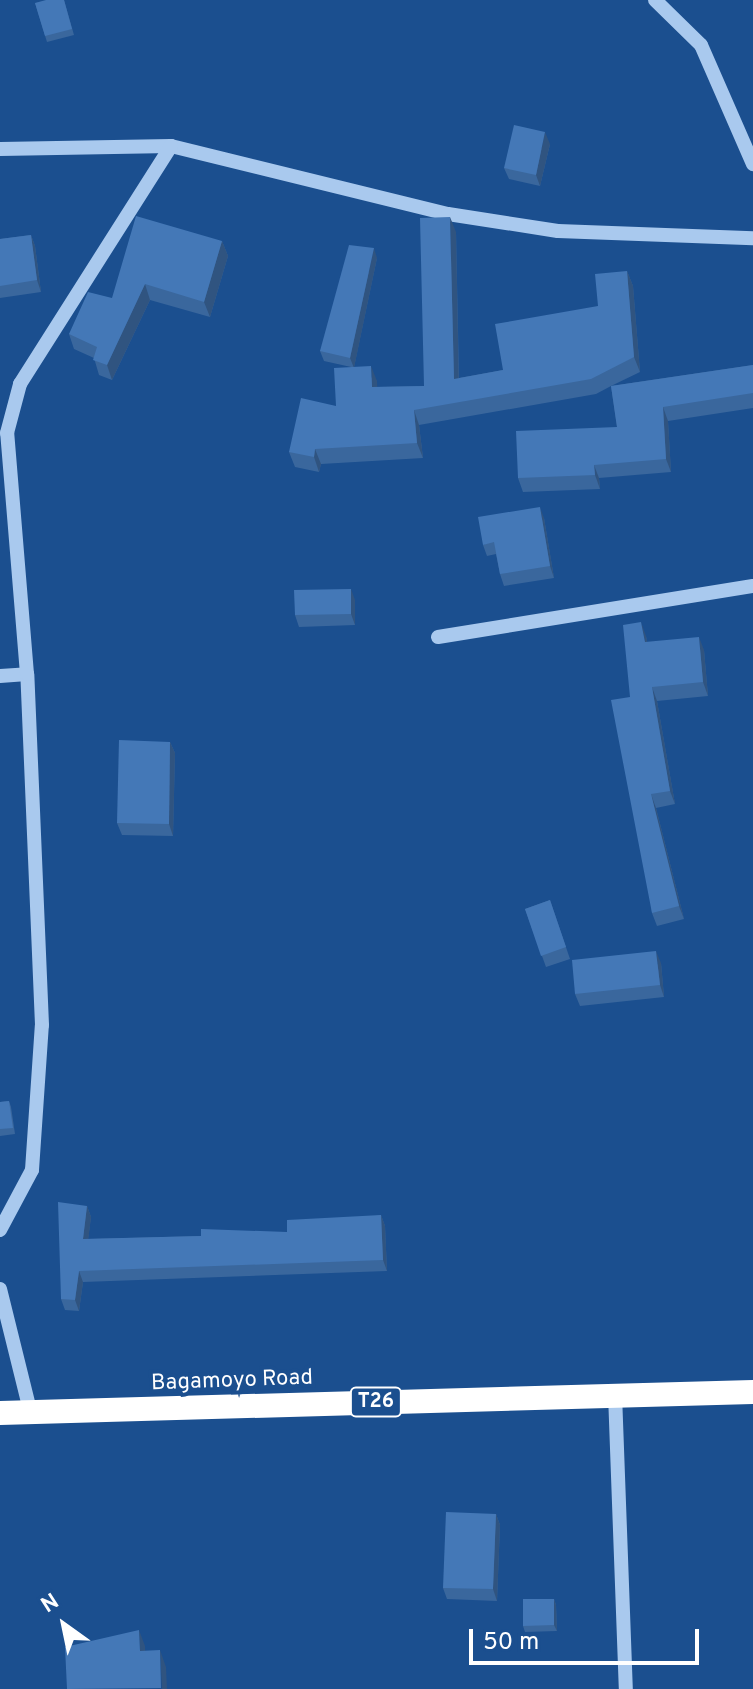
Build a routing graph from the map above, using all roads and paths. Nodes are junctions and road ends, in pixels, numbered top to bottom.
1 (655, 0) edge
2 (171, 146) junction
3 (0, 149) edge
4 (753, 164) edge
5 (753, 238) edge
6 (753, 586) edge
7 (438, 637) dead end
8 (27, 674) junction
9 (0, 676) edge
10 (0, 1230) edge
11 (0, 1289) edge
12 (753, 1392) edge
13 (615, 1394) junction
14 (0, 1413) edge
15 (31, 1414) junction
16 (626, 1689) edge

1 - 4 street
2 - 3 street
2 - 5 street
2 - 8 street
6 - 7 street
8 - 9 street
8 - 10 street
11 - 15 street
12 - 13 highway, Bagamoyo Road / T26
13 - 15 highway, Bagamoyo Road / T26
13 - 16 street
14 - 15 highway, Bagamoyo Road / T26

